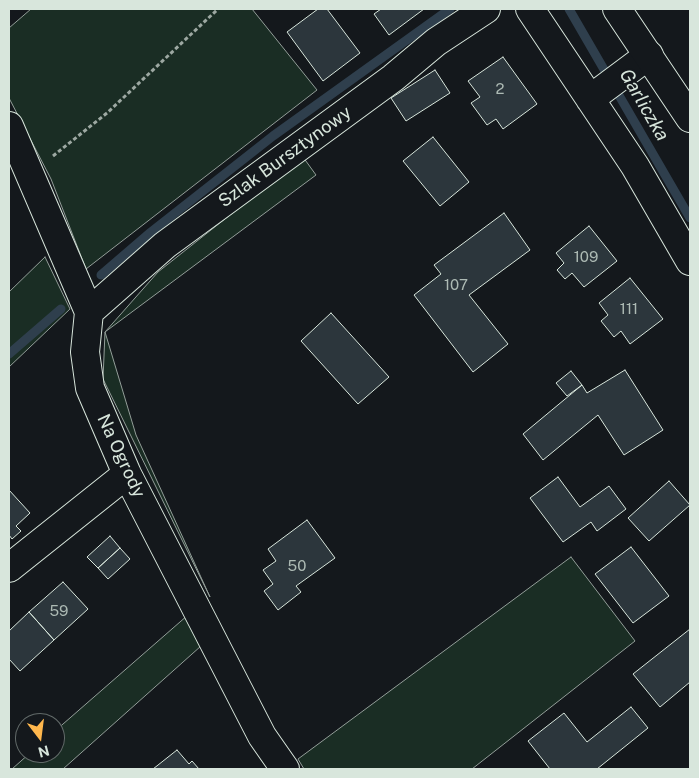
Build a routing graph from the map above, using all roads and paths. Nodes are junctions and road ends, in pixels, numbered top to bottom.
1 (218, 9) edge
2 (486, 9) edge
3 (530, 9) edge
4 (617, 9) edge
5 (639, 63) junction
6 (595, 96) junction
7 (690, 118) edge
8 (9, 126) edge
9 (30, 174) junction
10 (690, 261) edge
11 (89, 312) junction
12 (127, 474) junction
13 (9, 568) edge
14 (285, 769) edge

1 - 9 path
2 - 11 street, Szlak Bursztynowy
3 - 6 street
4 - 5 street
5 - 6 street
5 - 7 street
6 - 10 street
8 - 9 street, Na Ogrody
9 - 11 street, Na Ogrody
11 - 12 street, Na Ogrody
12 - 13 street
12 - 14 street, Na Ogrody

